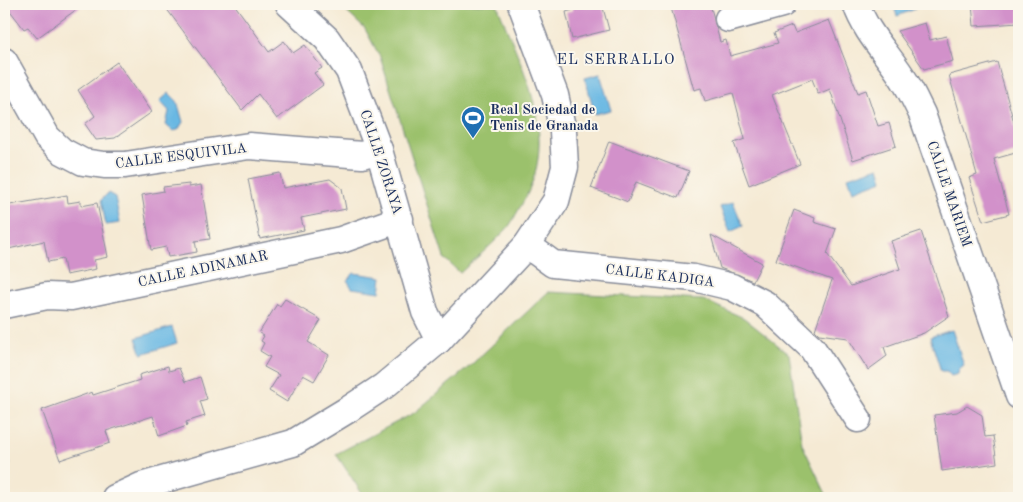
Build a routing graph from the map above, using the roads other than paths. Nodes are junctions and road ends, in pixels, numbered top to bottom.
1 (288, 4) edge
2 (521, 4) edge
3 (782, 4) edge
4 (856, 4) edge
5 (728, 19) dead end
6 (4, 61) edge
7 (379, 150) junction
8 (400, 219) junction
9 (527, 245) junction
10 (4, 305) edge
11 (439, 340) junction
12 (1019, 396) edge
13 (858, 419) dead end
14 (115, 498) edge

1 - 7 street, CALLE ZORAYA
2 - 9 street
3 - 5 street
4 - 12 street, CALLE MARIEM
6 - 7 street, CALLE ESQUIVILA
7 - 8 street, CALLE ZORAYA
8 - 10 street, CALLE ADINAMAR
8 - 11 street, CALLE ZORAYA
9 - 11 street
9 - 13 street, CALLE KADIGA
11 - 14 street

